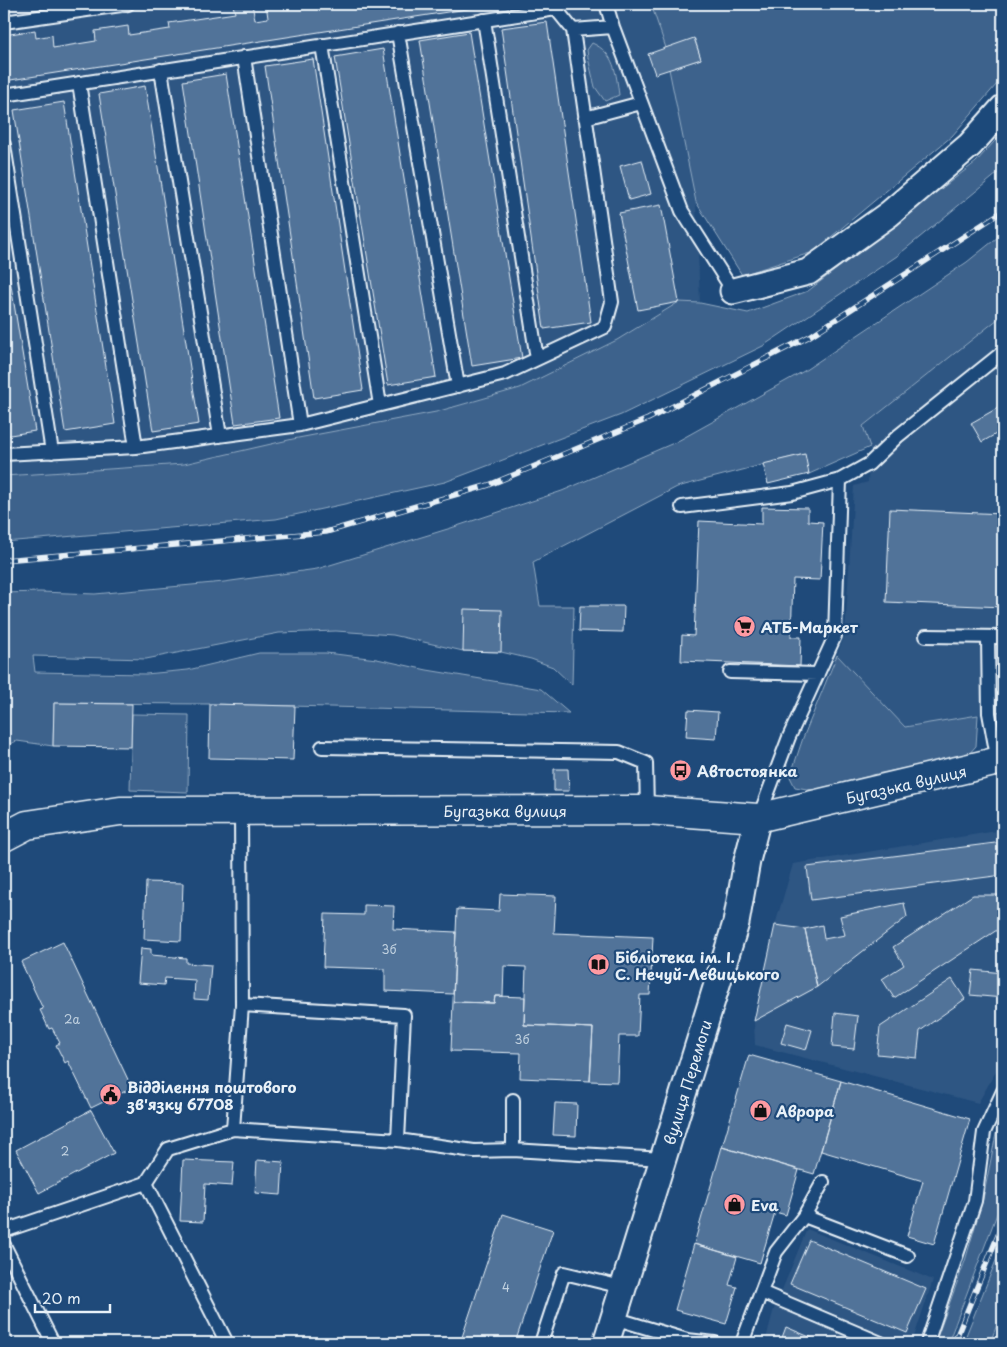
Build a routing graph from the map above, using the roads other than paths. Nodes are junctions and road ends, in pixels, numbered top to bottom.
1 (128, 4) edge
2 (606, 4) edge
3 (484, 20) junction
4 (4, 22) edge
5 (613, 27) junction
6 (573, 30) junction
7 (398, 33) junction
8 (322, 45) junction
9 (244, 57) junction
10 (161, 70) junction
11 (79, 83) junction
12 (4, 95) edge
13 (641, 103) junction
14 (1003, 108) edge
15 (585, 118) junction
16 (4, 145) edge
17 (733, 291) joint
18 (537, 359) junction
19 (1001, 359) edge
20 (458, 386) junction
21 (380, 405) junction
22 (300, 424) junction
23 (220, 436) junction
24 (136, 447) junction
25 (52, 452) junction
26 (4, 454) edge
27 (840, 480) junction
28 (682, 507) dead end
29 (926, 636) dead end
30 (988, 637) junction
31 (1003, 637) edge
32 (730, 672) dead end
33 (818, 674) junction
34 (322, 747) dead end
35 (1001, 761) edge
36 (647, 810) junction
37 (241, 811) junction
38 (758, 818) junction
39 (4, 837) edge
40 (242, 1006) junction
41 (1003, 1091) edge
42 (513, 1100) dead end
43 (233, 1129) junction
44 (398, 1140) junction
45 (513, 1150) junction
46 (662, 1159) junction
47 (823, 1182) dead end
48 (146, 1183) junction
49 (804, 1216) junction
50 (4, 1230) edge
51 (4, 1245) edge
52 (908, 1256) dead end
53 (622, 1287) junction
54 (762, 1292) junction
55 (614, 1318) junction
56 (53, 1343) edge
57 (226, 1343) edge
58 (541, 1343) edge
59 (606, 1343) edge
60 (715, 1343) edge
61 (742, 1343) edge
62 (881, 1343) edge
63 (927, 1343) edge

1 - 4 lane
2 - 5 lane
3 - 6 lane
3 - 7 lane
3 - 18 lane
5 - 6 lane
5 - 13 lane
6 - 15 lane
7 - 8 lane
7 - 20 lane
8 - 9 lane
8 - 21 lane
9 - 10 lane
9 - 22 lane
10 - 11 lane
10 - 23 lane
11 - 12 lane
11 - 24 lane
13 - 15 lane
13 - 17 lane
14 - 17 street
15 - 18 lane
16 - 25 lane
18 - 20 lane
19 - 27 lane
20 - 21 lane
21 - 22 lane
22 - 23 lane
23 - 24 lane
24 - 25 lane
25 - 26 lane
27 - 28 lane
27 - 33 lane
29 - 30 lane
30 - 31 lane
30 - 35 lane
32 - 33 lane
33 - 38 lane
34 - 36 lane
35 - 38 street, Бугазька вулиця
36 - 37 street, Бугазька вулиця
36 - 38 street, Бугазька вулиця
37 - 39 street, Бугазька вулиця
37 - 40 lane
38 - 46 street, вулиця Перемоги
40 - 43 lane
40 - 44 lane
41 - 63 lane
42 - 45 lane
43 - 44 lane
43 - 48 lane
44 - 45 lane
45 - 46 lane
46 - 53 street, вулиця Перемоги
47 - 49 lane
48 - 50 lane
48 - 57 lane
49 - 52 lane
49 - 54 lane
51 - 56 lane
53 - 55 street, вулиця Перемоги
53 - 58 lane
54 - 61 lane
54 - 62 lane
55 - 59 street, вулиця Перемоги
55 - 60 lane

